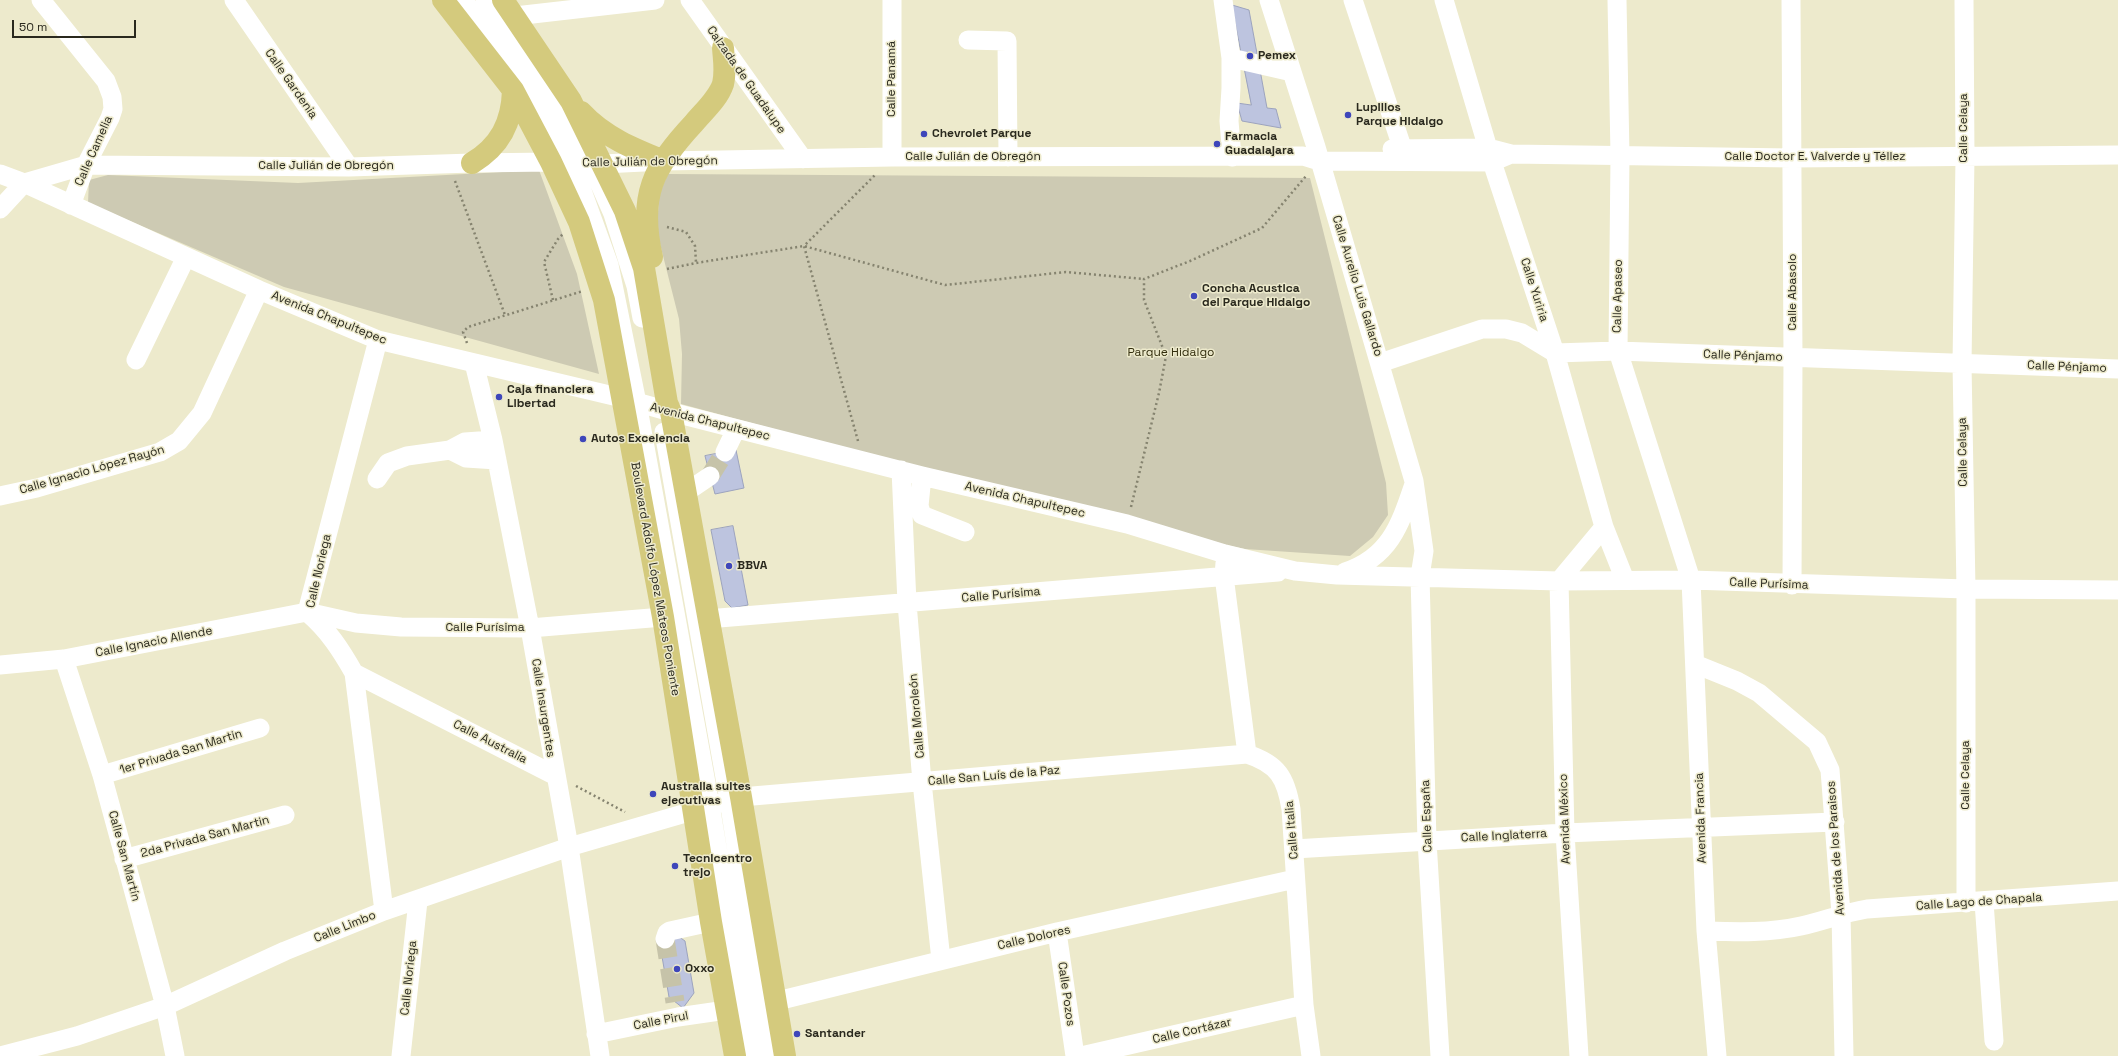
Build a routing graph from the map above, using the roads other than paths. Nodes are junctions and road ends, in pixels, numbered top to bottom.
1 (41, 0) edge
2 (234, 0) edge
3 (444, 0) edge
4 (463, 0) edge
5 (485, 0) edge
6 (655, 0) edge
7 (690, 0) edge
8 (892, 0) edge
9 (1223, 0) edge
10 (1269, 0) edge
11 (1353, 0) edge
12 (1444, 0) edge
13 (1617, 0) edge
14 (1791, 0) edge
15 (1964, 0) edge
16 (509, 8) edge
17 (968, 40) dead end
18 (723, 48) junction
19 (1231, 58) junction
20 (1292, 72) junction
21 (513, 90) junction
22 (571, 101) junction
23 (1403, 150) junction
24 (1313, 155) junction
25 (1490, 155) junction
26 (1620, 155) junction
27 (2118, 155) edge
28 (892, 157) junction
29 (1008, 157) junction
30 (1232, 157) junction
31 (1964, 157) junction
32 (1792, 158) junction
33 (803, 159) junction
34 (664, 161) junction
35 (561, 162) junction
36 (472, 163) junction
37 (597, 164) junction
38 (86, 165) junction
39 (349, 167) junction
40 (0, 174) edge
41 (24, 183) junction
42 (71, 205) junction
43 (0, 209) edge
44 (186, 257) junction
45 (259, 290) junction
46 (378, 340) junction
47 (1618, 351) junction
48 (1555, 353) junction
49 (1793, 357) junction
50 (136, 360) dead end
51 (474, 363) junction
52 (1380, 363) junction
53 (1962, 364) junction
54 (2118, 369) edge
55 (630, 400) junction
56 (666, 408) junction
57 (736, 429) junction
58 (493, 440) junction
59 (450, 450) junction
60 (725, 452) tunnel mouth
61 (497, 460) junction
62 (901, 470) junction
63 (710, 476) tunnel mouth
64 (922, 476) junction
65 (376, 478) dead end
66 (1414, 481) junction
67 (685, 493) junction
68 (0, 496) edge
69 (1604, 527) junction
70 (965, 532) dead end
71 (1225, 554) junction
72 (1295, 571) junction
73 (1336, 575) junction
74 (1224, 576) junction
75 (1420, 576) junction
76 (1625, 580) junction
77 (1691, 580) junction
78 (1559, 581) junction
79 (1792, 585) junction
80 (1966, 589) junction
81 (2118, 590) edge
82 (907, 603) junction
83 (307, 612) junction
84 (663, 617) junction
85 (707, 619) junction
86 (530, 628) junction
87 (64, 659) junction
88 (1695, 664) junction
89 (0, 665) edge
90 (354, 673) junction
91 (260, 728) dead end
92 (1247, 754) junction
93 (554, 774) junction
94 (102, 775) junction
95 (922, 782) junction
96 (735, 798) junction
97 (702, 808) junction
98 (285, 816) dead end
99 (1835, 822) junction
100 (1701, 826) junction
101 (1565, 833) junction
102 (1427, 841) junction
103 (569, 847) junction
104 (1294, 849) junction
105 (124, 860) junction
106 (1295, 879) junction
107 (2118, 891) edge
108 (418, 901) junction
109 (1975, 902) junction
110 (384, 911) junction
111 (1841, 914) junction
112 (711, 922) junction
113 (1706, 931) junction
114 (1057, 932) junction
115 (665, 940) dead end
116 (941, 960) junction
117 (768, 1004) junction
118 (1304, 1005) junction
119 (165, 1006) junction
120 (735, 1009) junction
121 (596, 1034) junction
122 (1994, 1041) dead end
123 (0, 1056) edge
124 (175, 1056) edge
125 (401, 1056) edge
126 (600, 1056) edge
127 (735, 1056) edge
128 (752, 1056) edge
129 (770, 1056) edge
130 (785, 1056) edge
131 (1075, 1056) edge
132 (1080, 1056) edge
133 (1311, 1056) edge
134 (1440, 1056) edge
135 (1579, 1056) edge
136 (1717, 1056) edge
137 (1844, 1056) edge

1 - 38 street, Calle Camelia
2 - 39 street, Calle Gardenia
3 - 21 main road, Boulevard Adolfo López Mateos Poniente
4 - 35 street
5 - 37 street
6 - 16 street
7 - 18 street, Calzada de Guadalupe
8 - 28 street, Calle Panamá
9 - 19 street
10 - 20 street, Calle Aurelio Luis Gallardo
11 - 23 street
12 - 25 street, Calle Yuriria
13 - 26 street, Calle Apaseo
14 - 32 street, Calle Abasolo
15 - 31 street, Calle Celaya
16 - 22 main road
17 - 29 street
18 - 33 street, Calzada de Guadalupe
18 - 34 main road
19 - 20 street
19 - 30 street
20 - 24 street, Calle Aurelio Luis Gallardo
21 - 35 main road, Boulevard Adolfo López Mateos Poniente
21 - 36 main road
22 - 34 main road
22 - 37 main road
23 - 24 street, Calle Doctor E. Valverde y Téllez
23 - 25 street, Calle Doctor E. Valverde y Téllez
24 - 25 street, Calle Doctor E. Valverde y Téllez
24 - 30 street, Calle Julián de Obregón
24 - 52 street, Calle Aurelio Luis Gallardo
25 - 26 street, Calle Doctor E. Valverde y Téllez
25 - 48 street, Calle Yuriria
26 - 32 street, Calle Doctor E. Valverde y Téllez
26 - 47 street, Calle Apaseo
27 - 31 street, Calle Doctor E. Valverde y Téllez
28 - 29 street, Calle Julián de Obregón
28 - 33 street, Calle Julián de Obregón
29 - 30 street, Calle Julián de Obregón
31 - 32 street, Calle Doctor E. Valverde y Téllez
31 - 53 street, Calle Celaya
32 - 49 street, Calle Abasolo
33 - 34 street, Calle Julián de Obregón
34 - 37 street, Calle Julián de Obregón
34 - 56 main road
35 - 36 street, Calle Julián de Obregón
35 - 37 street, Calle Julián de Obregón
35 - 55 main road, Boulevard Adolfo López Mateos Poniente
35 - 55 street
36 - 39 street, Calle Julián de Obregón
37 - 56 main road
38 - 39 street, Calle Julián de Obregón
38 - 41 street, Calle Julián de Obregón
38 - 42 street, Calle Camelia
40 - 41 street
41 - 42 street, Avenida Chapultepec
41 - 43 street
42 - 44 street, Avenida Chapultepec
44 - 45 street, Avenida Chapultepec
44 - 50 street
45 - 46 street, Avenida Chapultepec
45 - 68 street, Calle Ignacio López Rayón
46 - 51 street, Avenida Chapultepec
46 - 83 street, Calle Noriega
47 - 48 street, Calle Pénjamo
47 - 49 street, Calle Pénjamo
47 - 77 street, Calle Apaseo
48 - 52 street
48 - 69 street, Calle Yuriria
49 - 53 street, Calle Pénjamo
49 - 79 street, Calle Abasolo
51 - 55 street, Avenida Chapultepec
51 - 58 street, Calle Insurgentes
52 - 66 street, Calle Aurelio Luis Gallardo
53 - 54 street, Calle Pénjamo
53 - 80 street, Calle Celaya
55 - 56 street, Avenida Chapultepec
55 - 84 main road, Boulevard Adolfo López Mateos Poniente
55 - 97 street
56 - 57 street, Avenida Chapultepec
56 - 67 main road
56 - 96 street
57 - 60 street
57 - 62 street, Avenida Chapultepec
58 - 59 street
58 - 61 street, Calle Insurgentes
59 - 61 street
59 - 65 street
61 - 86 street, Calle Insurgentes
62 - 64 street, Avenida Chapultepec
62 - 82 street, Calle Moroleón
63 - 67 street
64 - 70 street
64 - 71 street, Avenida Chapultepec
66 - 73 street
66 - 75 street, Calle Aurelio Luis Gallardo
67 - 85 main road
69 - 76 street, Calle Yuriria
69 - 78 street
71 - 72 street, Avenida Chapultepec
71 - 74 street
72 - 73 street, Avenida Chapultepec
72 - 74 street, Calle Purísima
73 - 75 street, Avenida Chapultepec
74 - 82 street, Calle Purísima
74 - 92 street
75 - 78 street, Calle Purísima
75 - 102 street, Calle España
76 - 77 street, Calle Purísima
76 - 78 street, Calle Purísima
77 - 79 street, Calle Purísima
77 - 88 street, Avenida Francia
78 - 101 street, Avenida México
79 - 80 street, Calle Purísima
80 - 81 street, Calle Purísima
80 - 109 street, Calle Celaya
82 - 85 street, Calle Purísima
82 - 95 street, Calle Moroleón
83 - 86 street, Calle Purísima
83 - 87 street, Calle Ignacio Allende
83 - 90 street, Calle Noriega
84 - 86 street, Calle Purísima
84 - 97 main road, Boulevard Adolfo López Mateos Poniente
85 - 96 main road
86 - 93 street, Calle Insurgentes
87 - 89 street, Calle Ignacio Allende
87 - 94 street, Calle San Martín
88 - 99 street, Avenida de los Paraisos
88 - 100 street, Avenida Francia
90 - 93 street, Calle Australia
90 - 110 street, Calle Noriega
91 - 94 street, 1er Privada San Martin
92 - 95 street, Calle San Luís de la Paz
92 - 104 street, Calle Italia
93 - 103 street, Calle Insurgentes
94 - 105 street, Calle San Martín
95 - 96 street, Calle San Luís de la Paz
95 - 116 street, Calle Moroleón
96 - 97 street, Calle San Luís de la Paz
96 - 117 main road
97 - 103 street, Calle Limbo
97 - 112 main road, Boulevard Adolfo López Mateos Poniente
97 - 120 street
98 - 105 street, 2da Privada San Martin
99 - 100 street, Calle Inglaterra
99 - 111 street, Avenida de los Paraisos
100 - 101 street, Calle Inglaterra
100 - 113 street, Avenida Francia
101 - 102 street, Calle Inglaterra
101 - 135 street, Avenida México
102 - 104 street, Calle Inglaterra
102 - 134 street, Calle España
103 - 108 street, Calle Limbo
103 - 121 street, Calle Insurgentes
104 - 106 street, Calle Italia
105 - 119 street, Calle San Martín
106 - 114 street, Calle Dolores
106 - 118 street, Calle Italia
107 - 109 street, Calle Lago de Chapala
108 - 110 street, Calle Limbo
108 - 125 street, Calle Noriega
109 - 111 street, Calle Lago de Chapala
109 - 122 street, Calle Celaya
110 - 119 street, Calle Limbo
111 - 113 street, Calle Lago de Chapala
111 - 137 street, Avenida de los Paraisos
112 - 115 street
112 - 120 main road, Boulevard Adolfo López Mateos Poniente
113 - 136 street, Avenida Francia
114 - 116 street, Calle Dolores
114 - 131 street, Calle Pozos
116 - 117 street, Calle Dolores
117 - 120 street, Calle Pirul
117 - 129 street
117 - 130 main road
118 - 132 street, Calle Cortázar
118 - 133 street, Calle Italia
119 - 123 street, Calle Limbo
119 - 124 street, Calle San Martín
120 - 121 street, Calle Pirul
120 - 127 main road, Boulevard Adolfo López Mateos Poniente
120 - 128 street
121 - 126 street, Calle Insurgentes

